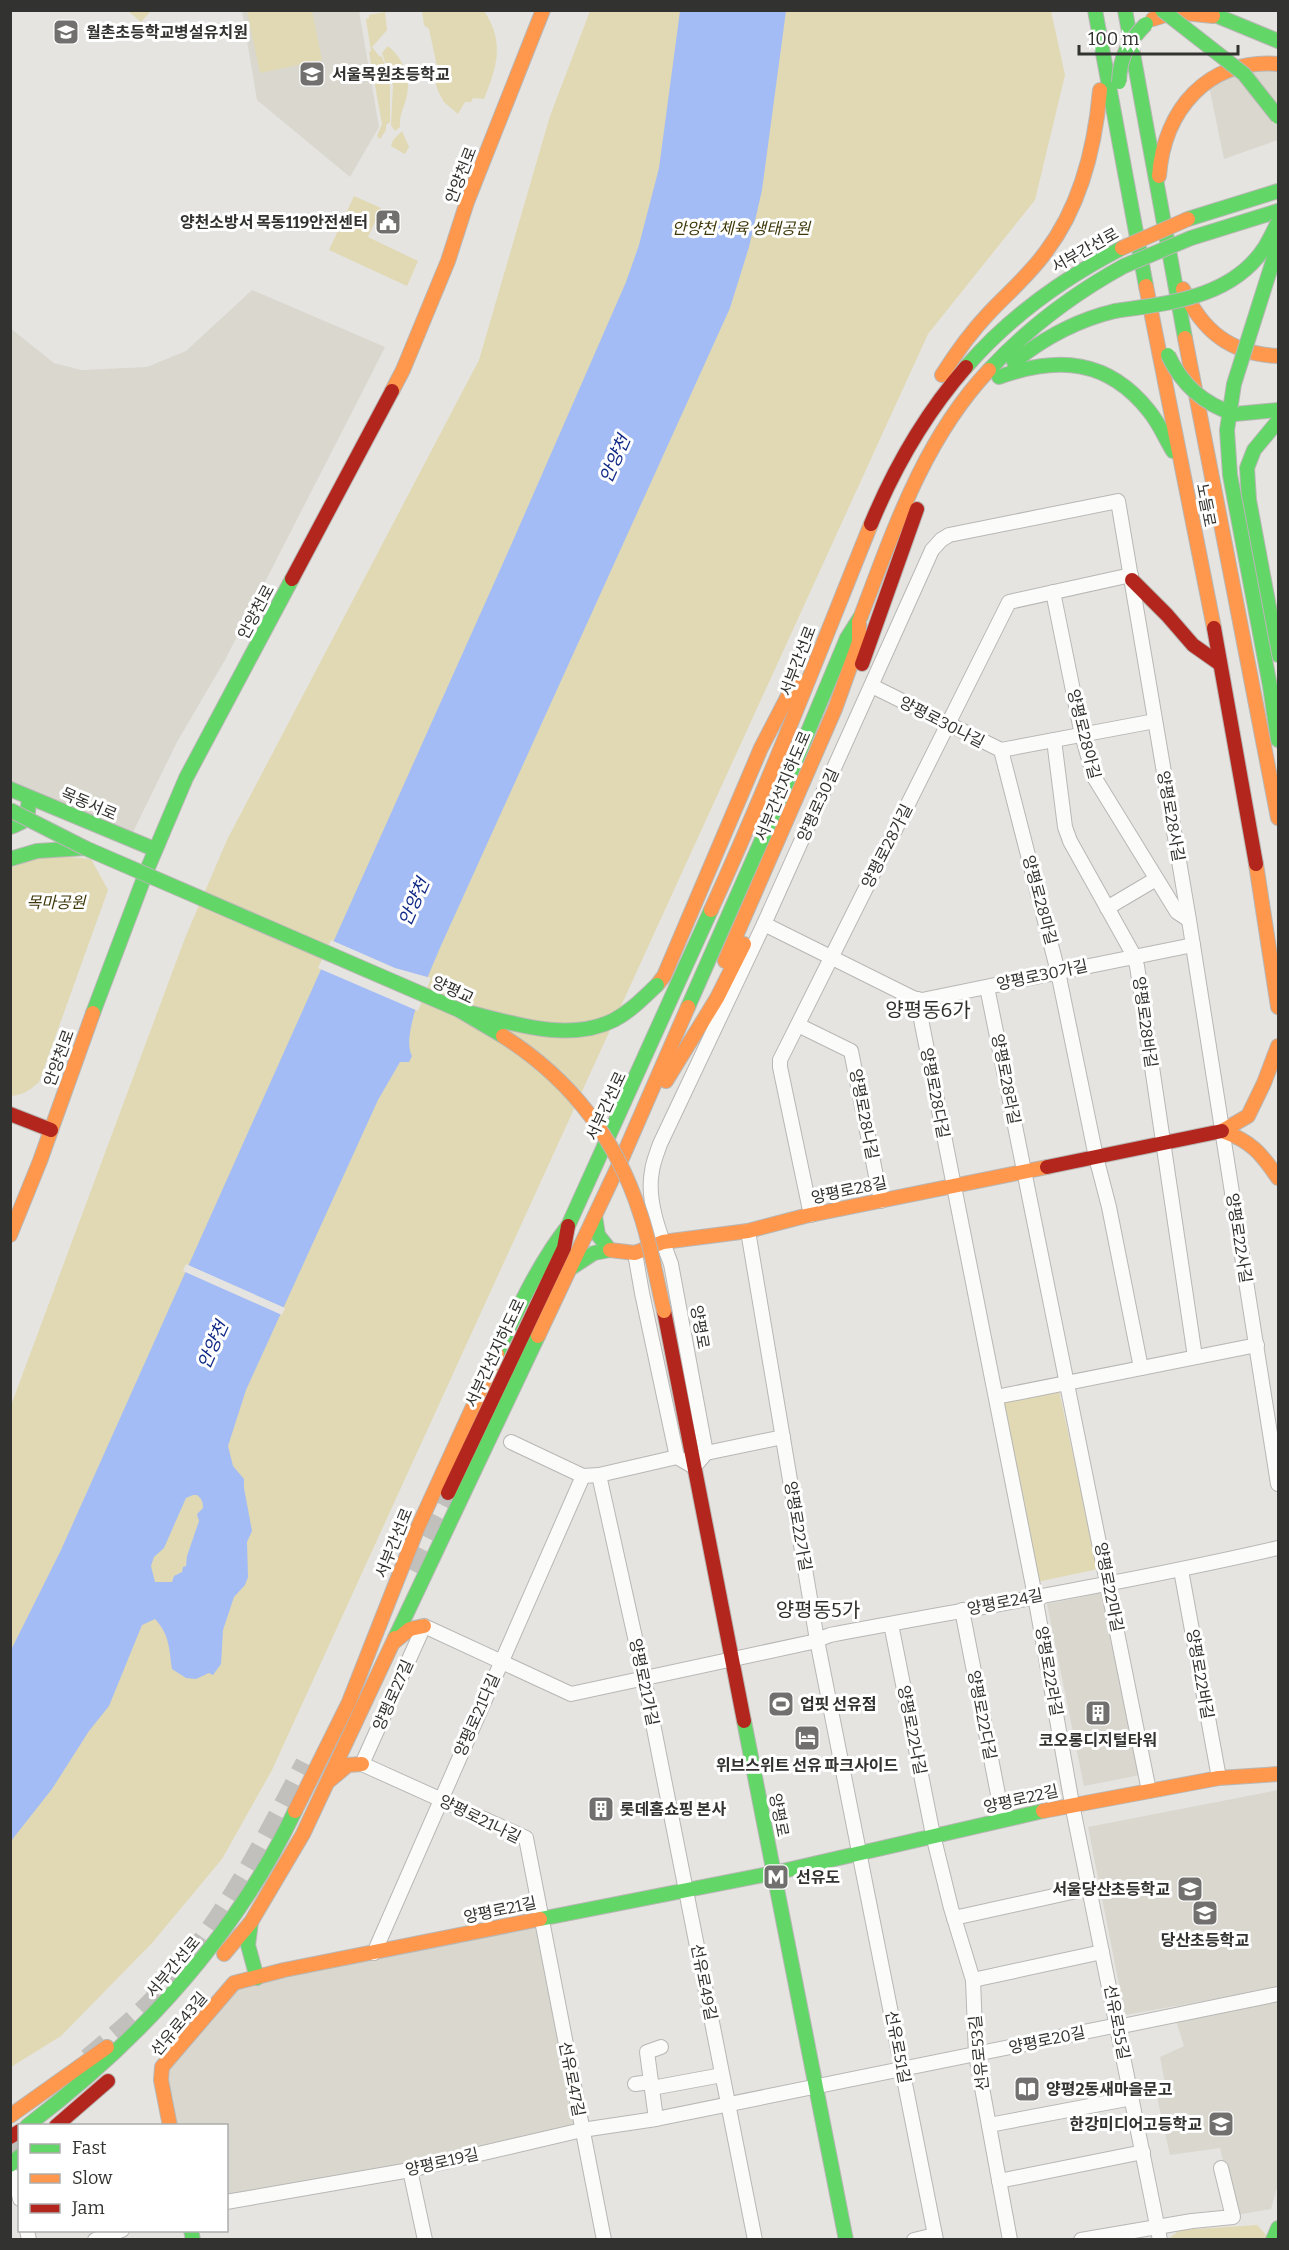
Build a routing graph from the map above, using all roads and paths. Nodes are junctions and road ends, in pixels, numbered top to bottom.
1 (543, 10) edge
2 (1095, 10) edge
3 (1125, 10) edge
4 (1162, 10) edge
5 (1208, 13) edge
6 (1278, 41) edge
7 (1102, 54) junction
8 (1278, 64) edge
9 (1278, 117) edge
10 (1112, 118) junction
11 (1274, 191) edge
12 (1158, 198) junction
13 (1277, 215) edge
14 (1278, 245) edge
15 (1169, 255) junction
16 (1148, 291) junction
17 (1278, 356) edge
18 (999, 377) junction
19 (1278, 410) edge
20 (1278, 421) edge
21 (915, 432) junction
22 (1181, 464) junction
23 (1118, 501) joint
24 (1132, 577) junction
25 (1053, 592) junction
26 (859, 621) junction
27 (874, 627) junction
28 (860, 642) junction
29 (1278, 655) edge
30 (1220, 664) junction
31 (811, 672) junction
32 (872, 686) junction
33 (1155, 721) junction
34 (948, 725) junction
35 (1082, 735) junction
36 (1054, 740) junction
37 (1278, 740) edge
38 (1001, 750) junction
39 (16, 791) edge
40 (10, 810) edge
41 (1278, 818) edge
42 (10, 826) edge
43 (85, 848) junction
44 (154, 849) junction
45 (10, 859) edge
46 (1156, 879) junction
47 (1107, 908) junction
48 (1189, 920) junction
49 (764, 924) junction
50 (1193, 945) junction
51 (1133, 956) junction
52 (831, 958) junction
53 (725, 961) dead end
54 (1058, 972) junction
55 (987, 987) junction
56 (917, 999) junction
57 (1278, 1007) edge
58 (459, 1010) junction
59 (798, 1024) junction
60 (1278, 1046) edge
61 (10, 1103) edge
62 (16, 1116) edge
63 (51, 1130) junction
64 (1222, 1131) junction
65 (633, 1135) junction
66 (1163, 1143) junction
67 (1096, 1157) junction
68 (1024, 1171) junction
69 (1278, 1178) edge
70 (954, 1186) junction
71 (881, 1200) junction
72 (811, 1215) junction
73 (595, 1216) junction
74 (568, 1226) junction
75 (748, 1232) junction
76 (10, 1235) edge
77 (663, 1242) junction
78 (610, 1250) junction
79 (635, 1253) junction
80 (570, 1268) junction
81 (664, 1311) joint
82 (1257, 1345) junction
83 (1195, 1357) junction
84 (1141, 1368) junction
85 (1067, 1383) junction
86 (996, 1397) junction
87 (783, 1437) junction
88 (512, 1442) dead end
89 (706, 1454) junction
90 (677, 1457) junction
91 (694, 1467) junction
92 (599, 1475) junction
93 (582, 1476) junction
94 (1278, 1484) edge
95 (448, 1493) tunnel mouth
96 (1278, 1548) edge
97 (1181, 1570) junction
98 (1108, 1584) junction
99 (417, 1594) junction
100 (1035, 1596) junction
101 (962, 1610) junction
102 (891, 1624) junction
103 (424, 1626) junction
104 (817, 1641) junction
105 (394, 1642) junction
106 (732, 1660) junction
107 (501, 1662) junction
108 (644, 1678) junction
109 (352, 1731) junction
110 (362, 1764) junction
111 (1278, 1774) edge
112 (1219, 1778) junction
113 (329, 1781) junction
114 (1149, 1791) junction
115 (440, 1799) junction
116 (1072, 1804) junction
117 (1003, 1820) junction
118 (933, 1835) junction
119 (859, 1855) junction
120 (774, 1873) junction
121 (1090, 1888) junction
122 (686, 1890) junction
123 (542, 1918) junction
124 (954, 1918) junction
125 (251, 1922) junction
126 (1102, 1952) junction
127 (374, 1953) junction
128 (216, 1965) dead end
129 (257, 1978) junction
130 (973, 1980) junction
131 (234, 1983) joint
132 (1278, 1995) edge
133 (161, 2008) junction
134 (1118, 2025) junction
135 (661, 2047) dead end
136 (976, 2055) junction
137 (902, 2069) junction
138 (116, 2074) dead end
139 (722, 2075) junction
140 (635, 2084) dead end
141 (652, 2085) junction
142 (816, 2085) junction
143 (1132, 2097) junction
144 (728, 2104) junction
145 (10, 2116) edge
146 (656, 2119) junction
147 (30, 2124) edge
148 (58, 2124) edge
149 (170, 2124) edge
150 (989, 2126) junction
151 (582, 2130) junction
152 (1143, 2152) junction
153 (1221, 2168) dead end
154 (410, 2170) junction
155 (13, 2171) edge
156 (999, 2181) junction
157 (18, 2191) edge
158 (228, 2202) edge
159 (1278, 2228) edge
160 (117, 2232) edge
161 (1159, 2233) edge
162 (936, 2237) edge
163 (1084, 2239) edge
164 (95, 2240) edge
165 (425, 2240) edge
166 (604, 2240) edge
167 (755, 2240) edge
168 (846, 2240) edge
169 (914, 2240) edge
170 (1010, 2240) edge
171 (1273, 2240) edge

1 - 44 main road, 안양천로
2 - 7 main road, 노들로
3 - 12 main road, 노들로
4 - 9 main road, bridge
5 - 6 main road
5 - 10 main road, bridge
7 - 10 main road, 노들로
7 - 21 main road
8 - 12 main road
10 - 16 main road, 노들로
11 - 21 main road, 서부간선로, bridge
12 - 15 main road, 노들로
13 - 18 main road, bridge
13 - 26 main road, 서부간선로, bridge
14 - 37 main road, bridge
15 - 17 main road
15 - 41 main road, 노들로
16 - 19 main road, bridge
16 - 22 main road, 노들로
18 - 22 main road
18 - 27 main road
20 - 29 main road
21 - 31 main road, 서부간선로
22 - 30 main road, 노들로
23 - 24 street, 양평로28사길
23 - 32 street, 양평로30길
24 - 25 street, 양평로28가길
24 - 30 main road
24 - 33 street, 양평로28사길
25 - 34 street, 양평로28가길
25 - 35 street, 양평로28아길
26 - 28 main road, 서부간선지하도로
26 - 65 main road, 서부간선로
27 - 28 main road
27 - 65 main road
28 - 53 main road, 서부간선지하도로
30 - 57 main road, 노들로
31 - 58 main road, bridge
31 - 74 main road, 서부간선로
32 - 34 street, 양평로30나길
32 - 49 street, 양평로30길
33 - 35 street, 양평로30나길
33 - 48 street, 양평로28사길
34 - 38 street, 양평로30나길
34 - 52 street, 양평로28가길
35 - 36 street, 양평로30나길
35 - 46 street, 양평로28아길
36 - 38 street, 양평로30나길
36 - 47 street, 양평로28바길
38 - 54 street, 양평로28마길
39 - 42 main road
39 - 44 main road, 목동서로
40 - 43 main road, bridge
43 - 45 main road
43 - 58 main road, 양평교, bridge
44 - 63 main road, 안양천로
46 - 47 street
46 - 48 street, 양평로28아길
47 - 51 street, 양평로28바길
48 - 50 street, 양평로28사길
49 - 52 street
49 - 77 street, 양평로30길
50 - 51 street, 양평로30가길
50 - 64 street, 양평로28사길
51 - 54 street, 양평로30가길
51 - 66 street, 양평로28바길
52 - 56 street
52 - 59 street, 양평로28가길
54 - 55 street, 양평로30가길
54 - 67 street, 양평로28마길
55 - 56 street, 양평로30가길
55 - 68 street, 양평로28라길
56 - 70 street, 양평로28다길
58 - 81 main road, 양평교, bridge
59 - 71 street, 양평로28나길
59 - 72 street, 양평로28가길
60 - 64 main road
61 - 62 main road
62 - 63 main road
63 - 76 main road, 안양천로
64 - 66 main road, 양평로28길
64 - 69 main road
64 - 82 street, 양평로22사길
65 - 73 main road, 서부간선로
66 - 67 main road, 양평로28길
66 - 83 street
67 - 68 main road, 양평로28길
67 - 84 street
68 - 70 main road, 양평로28길
68 - 85 street, 양평로22마길
70 - 71 main road, 양평로28길
70 - 86 street, 양평로22라길
71 - 72 main road, 양평로28길
72 - 75 main road, 양평로28길
73 - 78 main road
73 - 80 main road, 서부간선로
74 - 95 main road, 서부간선지하도로
74 - 133 main road, 서부간선로
75 - 77 main road, 양평로28길
75 - 87 street, 양평로22가길
77 - 79 main road, 양평로28길
77 - 89 street, 양평로
78 - 79 main road, 양평로28길
78 - 80 main road
79 - 90 street
80 - 99 main road, 서부간선로
81 - 91 main road, 양평로
82 - 83 street
82 - 94 street, 양평로22사길
83 - 84 street
84 - 85 street
85 - 86 street
85 - 98 street, 양평로22마길
86 - 100 street, 양평로22라길
87 - 89 street
87 - 104 street, 양평로22가길
88 - 93 street
89 - 91 street
90 - 91 street
90 - 92 street
91 - 106 main road, 양평로
92 - 93 street
92 - 108 street, 양평로21가길
93 - 107 street, 양평로21다길
96 - 97 street, 양평로24길
97 - 98 street, 양평로24길
97 - 112 street, 양평로22바길
98 - 100 street, 양평로24길
98 - 114 street, 양평로22마길
99 - 103 main road
99 - 105 main road, 서부간선로
100 - 101 street, 양평로24길
100 - 116 street, 양평로22라길
101 - 102 street, 양평로24길
101 - 117 street, 양평로22다길
102 - 104 street, 양평로24길
102 - 118 street, 양평로22나길
103 - 105 main road
103 - 107 street, 양평로24길
103 - 110 street, 양평로27길
104 - 106 street, 양평로24길
104 - 119 street, 양평로22가길
105 - 109 main road, 서부간선로
106 - 108 street, 양평로24길
106 - 120 main road, 양평로
107 - 108 street, 양평로24길
107 - 115 street, 양평로21다길
108 - 122 street, 양평로21가길
109 - 110 main road
109 - 113 main road, 서부간선로
110 - 113 main road
110 - 115 street, 양평로21나길
111 - 112 main road, 양평로22길
112 - 114 main road, 양평로22길
113 - 125 main road, 서부간선로
114 - 116 main road, 양평로22길
115 - 123 street, 양평로21나길
115 - 127 street, 양평로21다길
116 - 117 main road, 양평로22길
116 - 121 street, 선유로55길
117 - 118 main road, 양평로22길
118 - 119 main road, 양평로22길
118 - 124 street, 선유로53길
119 - 120 main road, 양평로22길
119 - 137 street, 선유로51길
120 - 122 main road, 양평로21길
120 - 142 main road, 양평로
121 - 124 street
121 - 126 street, 선유로55길
122 - 123 main road, 양평로21길
122 - 139 street, 선유로49길
123 - 127 main road, 양평로21길
123 - 151 street, 선유로47길
124 - 130 street, 선유로53길
125 - 128 main road, 서부간선로
125 - 129 main road
126 - 130 street
126 - 134 street, 선유로55길
127 - 129 main road, 양평로21길
129 - 131 main road, 양평로21길
130 - 136 street, 선유로53길
131 - 149 main road, 선유로43길
132 - 134 street, 양평로20길
133 - 145 main road
133 - 147 main road, 서부간선로
134 - 136 street, 양평로20길
134 - 143 street, 선유로55길
135 - 141 street
136 - 137 street, 양평로20길
136 - 150 street, 선유로53길
137 - 142 street, 양평로20길
137 - 162 street, 선유로51길
138 - 148 main road
139 - 141 street
139 - 144 street, 선유로49길
140 - 141 street
141 - 146 street
142 - 144 street, 양평로19길
142 - 168 main road, 양평로
143 - 150 street
143 - 152 street, 선유로55길
144 - 146 street, 양평로19길
144 - 167 street, 선유로49길
146 - 151 street, 양평로19길
150 - 156 street, 선유로53길
151 - 154 street, 양평로19길
151 - 166 street, 선유로47길
152 - 156 street
152 - 161 street, 선유로55길
153 - 161 street
154 - 158 street, 양평로19길
154 - 165 street
155 - 157 street
156 - 170 street, 선유로53길
159 - 171 main road
160 - 164 street
161 - 163 street
162 - 169 street

